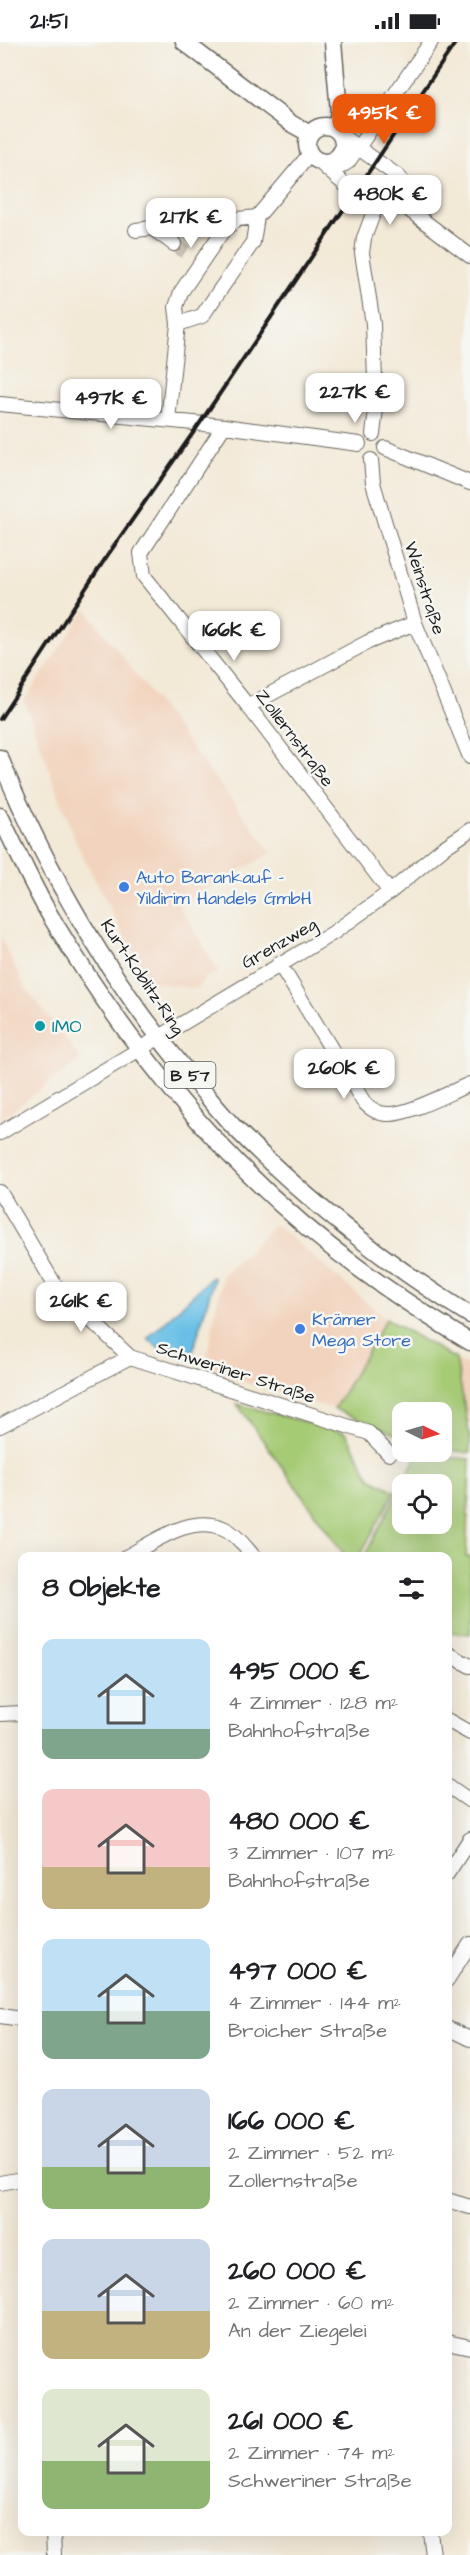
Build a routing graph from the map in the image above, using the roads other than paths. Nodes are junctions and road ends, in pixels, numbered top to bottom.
1 (184, 42) edge
2 (333, 42) edge
3 (431, 42) edge
4 (338, 132) junction
5 (310, 134) junction
6 (359, 147) junction
7 (318, 161) junction
8 (376, 206) junction
9 (404, 206) junction
10 (257, 217) junction
11 (136, 230) dead end
12 (174, 244) tunnel mouth
13 (470, 256) edge
14 (178, 324) junction
15 (0, 404) edge
16 (168, 420) junction
17 (224, 426) junction
18 (373, 434) junction
19 (359, 444) junction
20 (385, 448) junction
21 (371, 460) junction
22 (470, 483) edge
23 (415, 623) junction
24 (248, 706) junction
25 (470, 757) edge
26 (0, 758) edge
27 (0, 816) edge
28 (470, 830) edge
29 (390, 892) junction
30 (279, 963) junction
31 (159, 1038) junction
32 (140, 1050) junction
33 (470, 1084) edge
34 (0, 1134) edge
35 (0, 1192) edge
36 (470, 1315) edge
37 (470, 1342) edge
38 (130, 1357) junction
39 (1, 1423) edge
40 (389, 1454) dead end
41 (136, 1552) edge
42 (249, 1552) edge
43 (452, 1657) edge
44 (470, 1666) edge
45 (18, 1713) edge
46 (0, 1714) edge
47 (452, 1723) edge
48 (470, 1733) edge
49 (452, 1788) edge
50 (470, 1801) edge
51 (470, 1839) edge
52 (455, 1863) edge
53 (470, 1944) edge
54 (452, 1972) edge
55 (0, 2016) edge
56 (18, 2018) edge
57 (452, 2030) edge
58 (470, 2039) edge
59 (18, 2180) edge
60 (0, 2183) edge
61 (452, 2201) edge
62 (470, 2207) edge
63 (452, 2343) edge
64 (470, 2347) edge
65 (53, 2536) edge
66 (431, 2536) edge
67 (54, 2555) edge
68 (433, 2555) edge

1 - 5 main road
2 - 4 main road
3 - 6 street
4 - 5 main road
4 - 6 street
4 - 7 main road
5 - 7 main road
6 - 7 street
6 - 9 street
7 - 8 street
7 - 10 street
8 - 9 street
8 - 18 street
9 - 13 street
10 - 14 street
10 - 14 street
11 - 12 street
14 - 16 street
15 - 16 street
16 - 17 street
17 - 19 street
17 - 24 street, Zollernstraße
18 - 19 street
18 - 20 street
19 - 21 street
20 - 21 street
20 - 22 street
21 - 23 street, Weinstraße
23 - 24 street
23 - 25 street, Weinstraße
24 - 29 street, Zollernstraße
26 - 31 main road, Kurt-Koblitz-Ring / B 57
27 - 32 main road, B 57
28 - 29 street, Grenzweg
29 - 30 street, Grenzweg
30 - 31 street, Grenzweg
30 - 33 street
31 - 32 street, Grenzweg
31 - 36 main road, Kurt-Koblitz-Ring / B 57
32 - 34 street
32 - 37 main road, B 57
35 - 38 street, Schweriner Straße
38 - 39 street
38 - 40 street, Schweriner Straße
41 - 42 street
43 - 44 street
45 - 46 street
47 - 48 street
49 - 50 street
51 - 52 street
53 - 54 street
55 - 56 street
57 - 58 street
59 - 60 street
61 - 62 street
63 - 64 street
65 - 67 street
66 - 68 street

